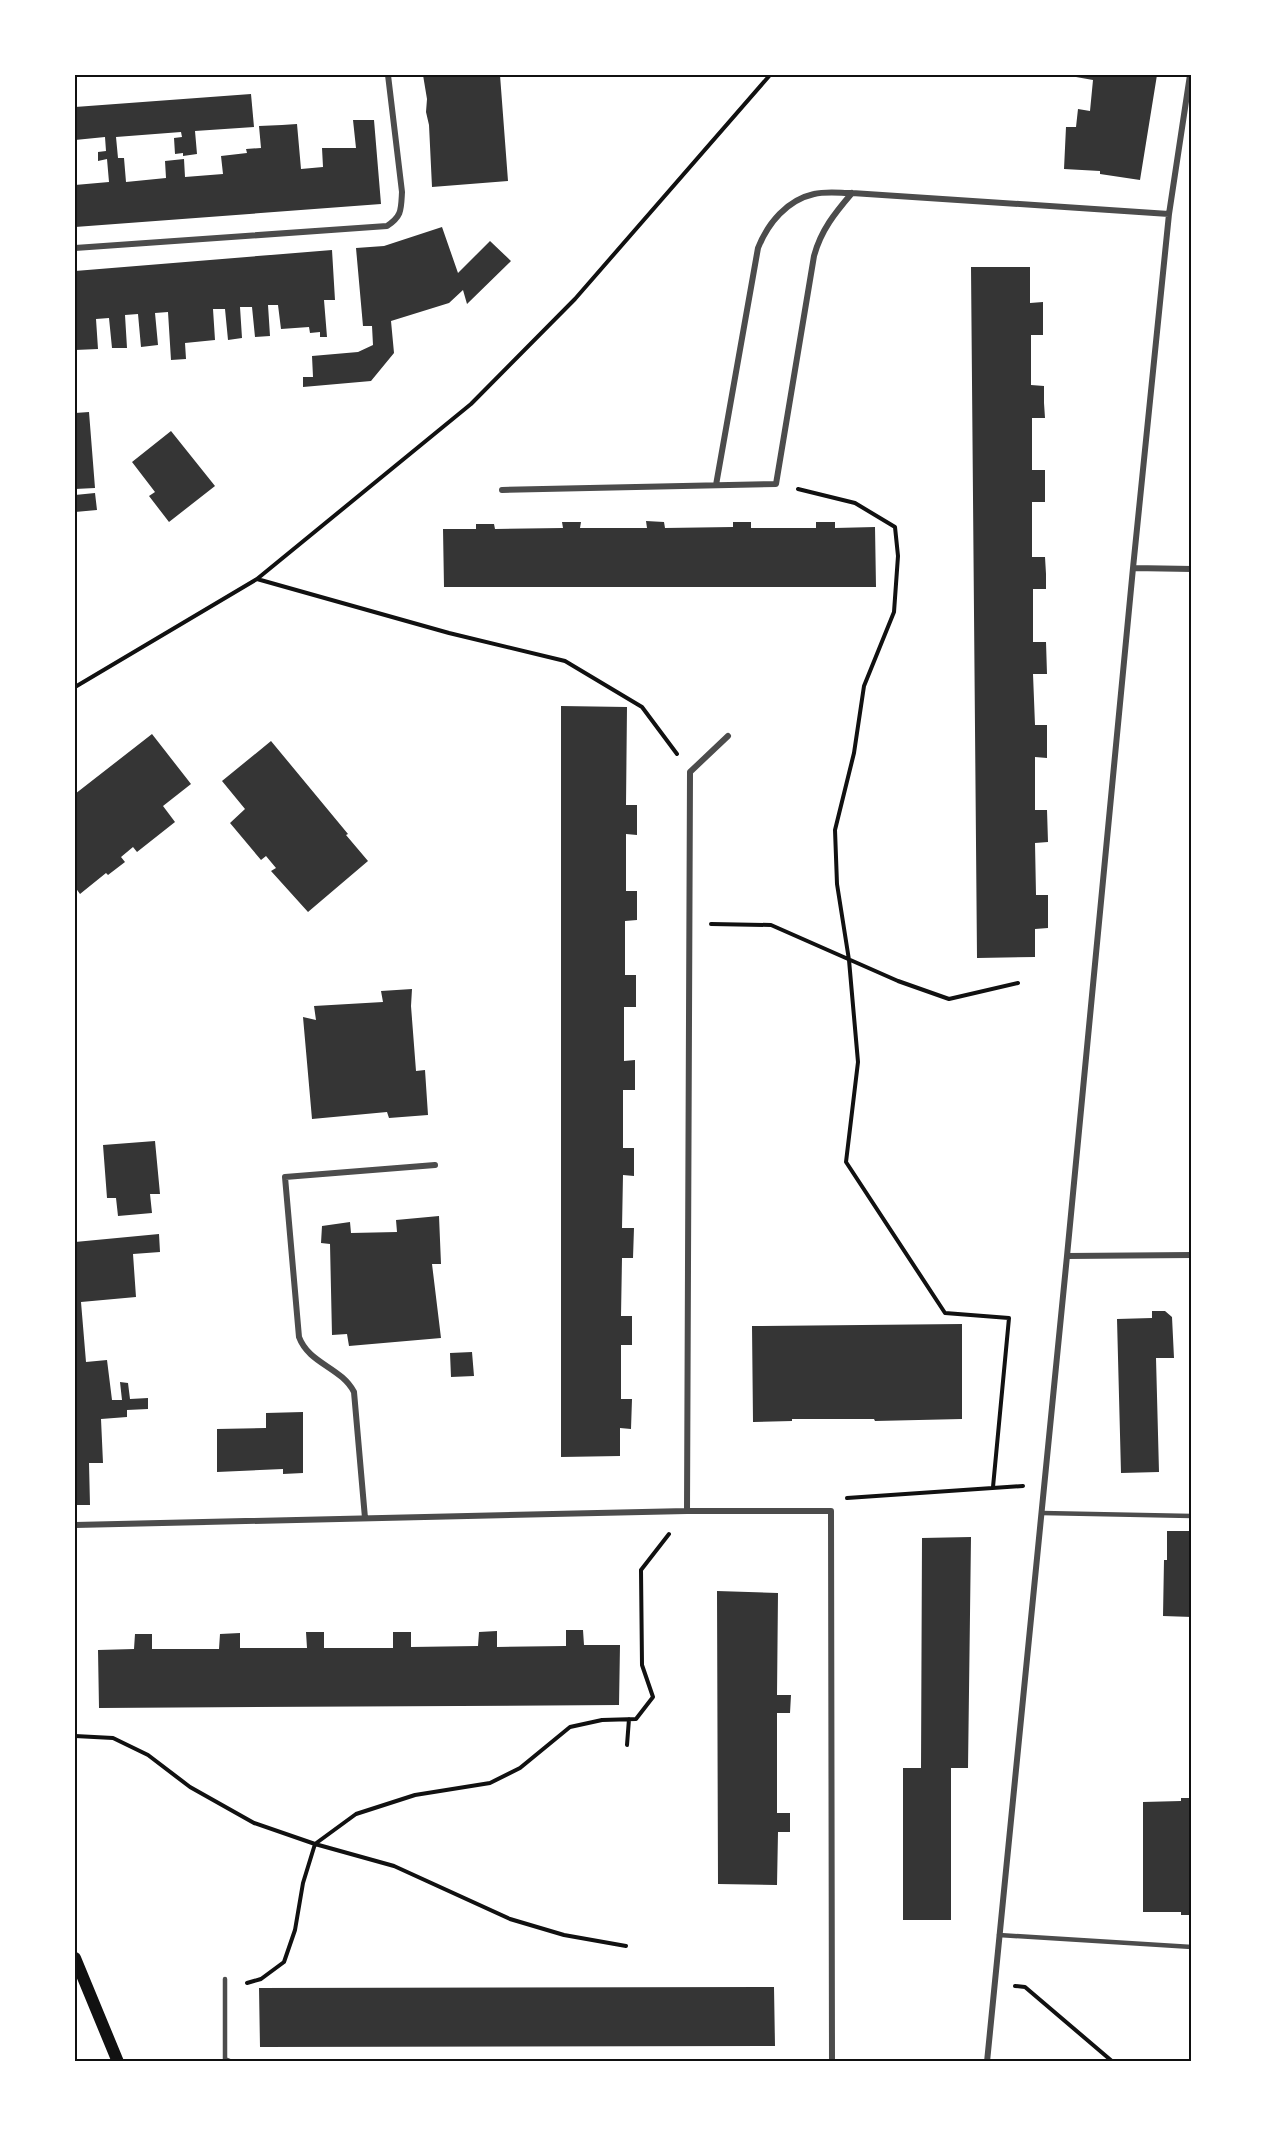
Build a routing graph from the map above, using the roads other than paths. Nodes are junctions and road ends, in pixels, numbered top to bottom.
1 (388, 75) edge
2 (1190, 75) edge
3 (852, 193) junction
4 (1169, 214) junction
5 (75, 248) edge
6 (716, 485) junction
7 (502, 490) dead end
8 (1133, 568) junction
9 (1192, 569) edge
10 (728, 735) dead end
11 (435, 1165) dead end
12 (1067, 1256) junction
13 (1192, 1256) edge
14 (687, 1511) junction
15 (1042, 1513) junction
16 (1192, 1515) edge
17 (365, 1518) junction
18 (75, 1525) edge
19 (999, 1935) junction
20 (1192, 1947) edge
21 (75, 1958) edge
22 (225, 1979) dead end
23 (118, 2062) edge
24 (232, 2062) edge
25 (832, 2062) edge
26 (987, 2062) edge

1 - 5 street
2 - 4 street
3 - 4 street
3 - 6 street
3 - 6 street
4 - 8 street
6 - 7 street
8 - 9 street
8 - 12 street
10 - 14 street
11 - 17 street
12 - 13 street
12 - 15 street
14 - 17 street
14 - 25 street
15 - 16 lane
15 - 19 street
17 - 18 street
19 - 20 lane
19 - 26 street
21 - 23 main road
22 - 24 lane

